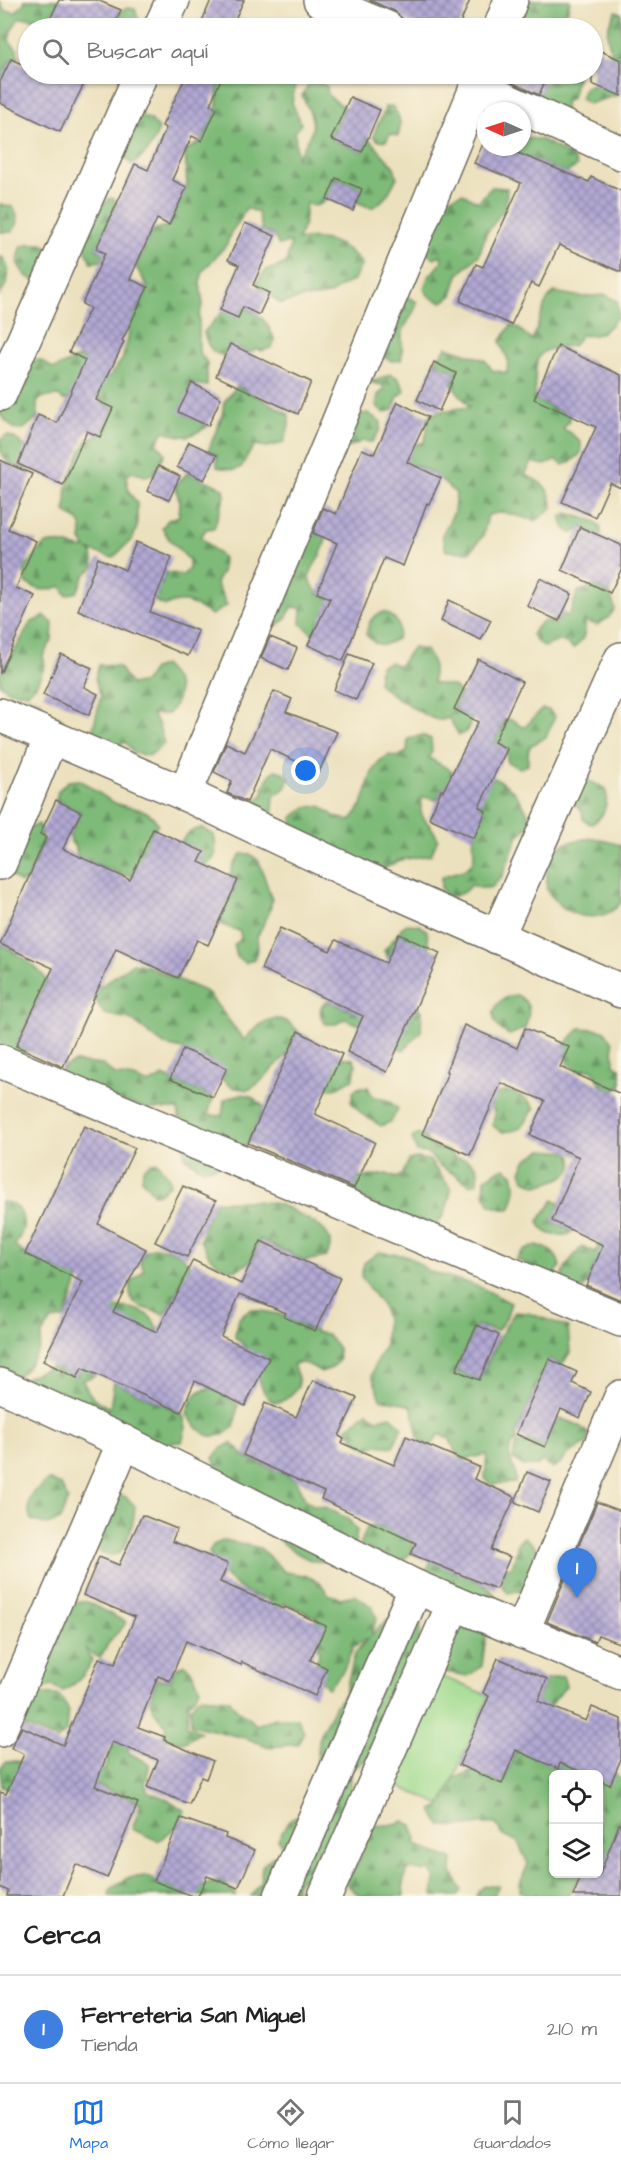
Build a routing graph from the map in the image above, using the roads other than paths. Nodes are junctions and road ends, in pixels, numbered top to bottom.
1 (173, 0) edge
2 (320, 0) edge
3 (512, 0) edge
4 (165, 18) edge
5 (363, 18) edge
6 (504, 18) edge
7 (137, 84) edge
8 (478, 84) edge
9 (488, 84) edge
10 (621, 153) edge
11 (0, 394) edge
12 (621, 659) edge
13 (0, 715) edge
14 (51, 737) junction
15 (185, 794) junction
16 (0, 863) edge
17 (497, 937) junction
18 (621, 991) edge
19 (0, 1061) edge
20 (621, 1320) edge
21 (0, 1385) edge
22 (621, 1397) edge
23 (124, 1442) junction
24 (416, 1587) junction
25 (454, 1603) junction
26 (522, 1632) junction
27 (621, 1673) edge
28 (0, 1730) edge
29 (281, 1896) edge
30 (325, 1896) edge

1 - 4 street
2 - 5 street
3 - 6 street
7 - 11 street
8 - 15 street
9 - 10 street
12 - 17 street
13 - 14 street
14 - 15 street
14 - 16 street
15 - 17 street
17 - 18 street
19 - 20 street
21 - 23 street
22 - 26 street
23 - 24 street
23 - 28 street
24 - 25 street
24 - 29 street
25 - 26 street
25 - 30 street
26 - 27 street

